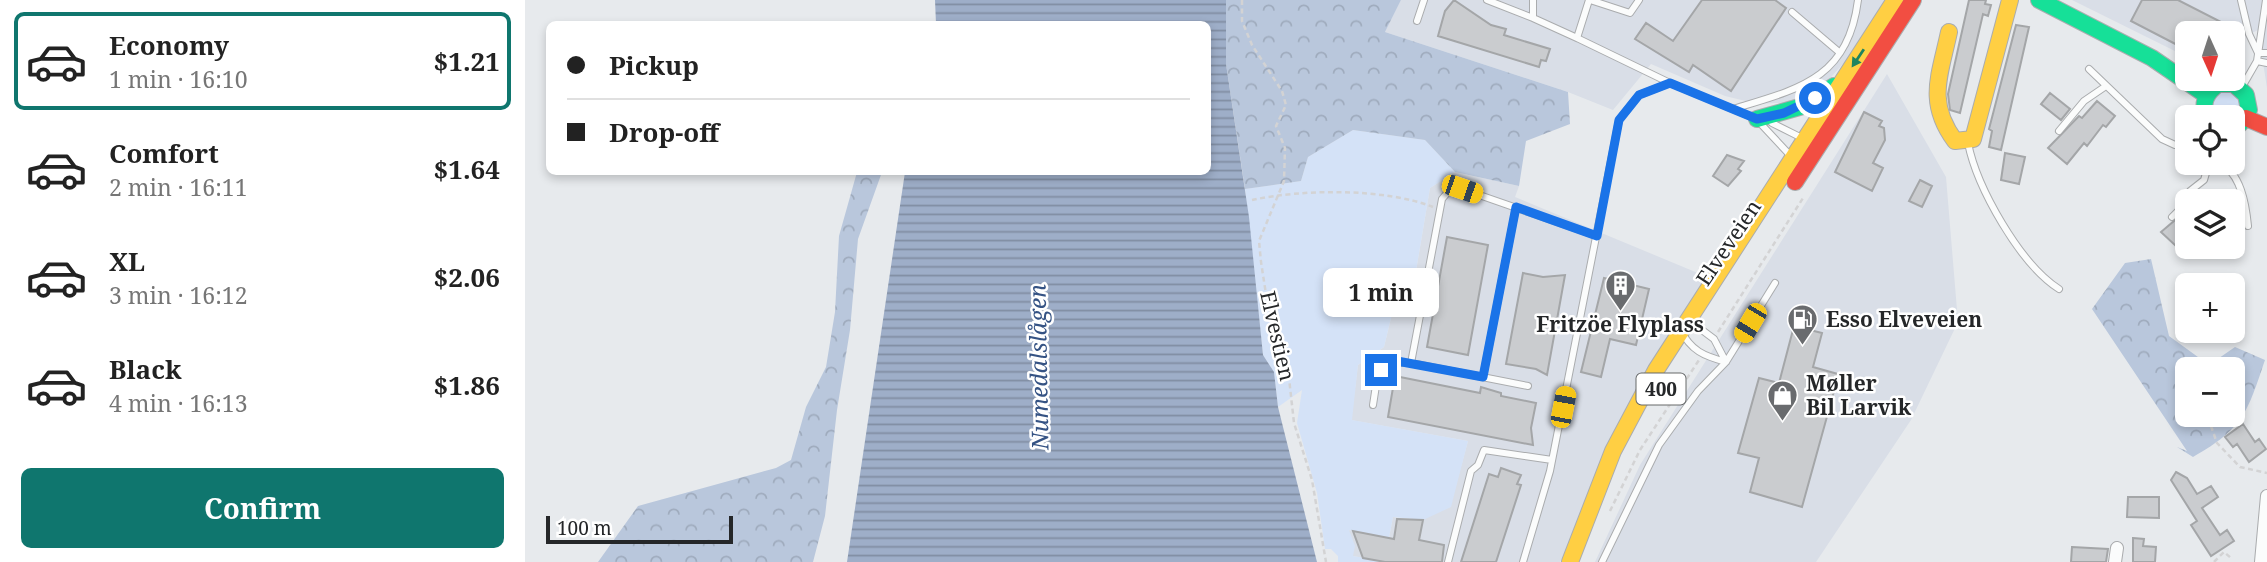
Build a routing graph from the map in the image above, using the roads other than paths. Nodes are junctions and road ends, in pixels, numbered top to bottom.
1 (1424, 0) edge
2 (1487, 0) edge
3 (1532, 0) edge
4 (1589, 0) edge
5 (1639, 0) edge
6 (1858, 0) edge
7 (1895, 0) edge
8 (1913, 0) edge
9 (2010, 0) edge
10 (2039, 0) edge
11 (2241, 0) edge
12 (2266, 0) edge
13 (1792, 12) dead end
14 (1533, 18) junction
15 (1417, 21) dead end
16 (1949, 32) dead end
17 (1577, 38) junction
18 (2264, 38) edge
19 (1839, 52) junction
20 (2267, 53) edge
21 (2257, 57) junction
22 (2267, 63) edge
23 (2089, 69) dead end
24 (1843, 81) junction
25 (2245, 81) edge
26 (1670, 83) junction
27 (2106, 86) junction
28 (2210, 91) edge
29 (2242, 91) edge
30 (2206, 94) junction
31 (2204, 105) edge
32 (1733, 109) junction
33 (2245, 110) edge
34 (1757, 119) junction
35 (2245, 123) edge
36 (2267, 127) edge
37 (2060, 131) dead end
38 (1804, 140) junction
39 (1968, 141) junction
40 (2175, 145) edge
41 (1812, 157) junction
42 (1793, 158) junction
43 (2205, 175) edge
44 (2234, 175) edge
45 (2193, 189) edge
46 (1516, 207) junction
47 (2175, 214) edge
48 (2172, 217) dead end
49 (2248, 226) dead end
50 (1597, 236) junction
51 (1775, 283) dead end
52 (2059, 289) dead end
53 (1697, 327) junction
54 (1684, 337) junction
55 (1411, 362) junction
56 (1726, 362) junction
57 (1483, 377) junction
58 (1528, 386) dead end
59 (1373, 405) dead end
60 (1552, 460) junction
61 (2267, 496) edge
62 (2117, 548) dead end
63 (1448, 562) edge
64 (1523, 562) edge
65 (1570, 562) edge
66 (1602, 562) edge
67 (2115, 562) edge
68 (2261, 562) edge

1 - 15 lane
2 - 14 lane
3 - 14 lane
4 - 5 lane
4 - 17 lane
6 - 19 lane
7 -> 24 main road, Elveveien / 400
8 - 41 main road, Elveveien / 400
9 - 39 main road
10 - 30 main road
11 - 21 lane
12 - 18 lane
13 - 19 lane
14 - 17 lane
16 - 39 main road
17 - 26 lane
18 - 21 lane
19 - 32 lane
20 - 21 lane
21 - 22 lane
21 - 25 lane
23 - 27 lane
24 - 34 main road, 400
24 - 38 main road, Elveveien / 400
26 - 32 lane
26 - 50 lane
27 - 37 lane
27 - 40 lane
28 - 30 main road
29 - 33 main road
30 - 31 main road
32 - 34 lane
34 - 38 lane
34 - 42 lane
35 - 36 main road
38 - 41 lane
38 - 42 main road, Elveveien / 400
39 - 52 lane
41 - 42 lane
41 - 53 main road, Elveveien / 400
42 - 54 main road, Elveveien / 400
43 - 45 lane
44 - 49 lane
46 - 50 lane
46 - 55 lane
46 - 57 lane
47 - 48 lane
50 - 60 lane
51 - 56 lane
53 - 54 main road, Elveveien / 400
53 - 56 lane
54 - 56 lane
54 - 65 main road, Elveveien / 400
55 - 57 lane
55 - 59 lane
56 - 66 lane
57 - 58 lane
60 - 63 lane
60 - 64 lane
61 - 68 street
62 - 67 street

